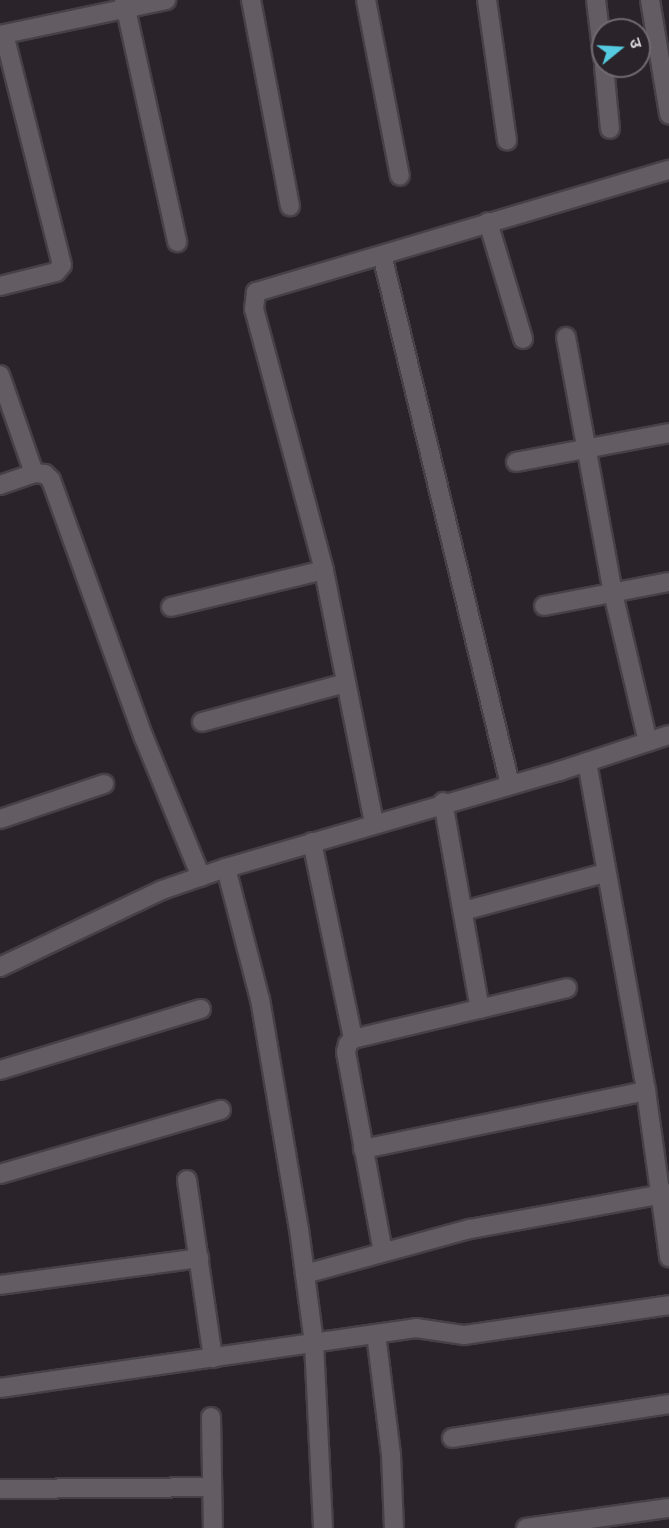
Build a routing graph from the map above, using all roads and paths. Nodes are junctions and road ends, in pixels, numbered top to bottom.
1 (166, 0) edge
2 (251, 0) edge
3 (366, 0) edge
4 (487, 0) edge
5 (596, 0) edge
6 (650, 0) edge
7 (125, 4) edge
8 (598, 18) edge
9 (2, 34) edge
10 (605, 78) edge
11 (669, 103) edge
12 (669, 114) edge
13 (610, 129) dead end
14 (507, 141) dead end
15 (669, 170) edge
16 (400, 176) dead end
17 (290, 206) dead end
18 (488, 222) junction
19 (177, 242) dead end
20 (382, 255) junction
21 (0, 286) edge
22 (566, 337) dead end
23 (523, 339) dead end
24 (0, 375) edge
25 (669, 433) edge
26 (586, 451) junction
27 (516, 462) dead end
28 (34, 473) junction
29 (0, 485) edge
30 (324, 570) junction
31 (669, 582) edge
32 (613, 593) junction
33 (544, 606) dead end
34 (171, 607) dead end
35 (346, 683) junction
36 (202, 722) dead end
37 (669, 735) edge
38 (648, 742) junction
39 (587, 762) junction
40 (104, 784) dead end
41 (510, 784) junction
42 (443, 802) junction
43 (0, 819) edge
44 (374, 823) junction
45 (312, 842) junction
46 (226, 868) junction
47 (605, 873) junction
48 (201, 877) junction
49 (463, 911) junction
50 (0, 966) edge
51 (567, 988) dead end
52 (201, 1009) dead end
53 (480, 1009) junction
54 (353, 1039) junction
55 (0, 1070) edge
56 (646, 1091) junction
57 (221, 1110) dead end
58 (363, 1149) junction
59 (0, 1174) edge
60 (187, 1180) dead end
61 (665, 1194) edge
62 (383, 1252) junction
63 (669, 1257) edge
64 (200, 1258) junction
65 (305, 1274) junction
66 (0, 1285) edge
67 (669, 1305) edge
68 (376, 1334) junction
69 (314, 1343) junction
70 (213, 1358) junction
71 (0, 1388) edge
72 (669, 1404) edge
73 (211, 1417) dead end
74 (452, 1438) dead end
75 (212, 1487) junction
76 (0, 1489) edge
77 (669, 1508) edge
78 (213, 1528) edge
79 (322, 1528) edge
80 (394, 1528) edge
81 (526, 1528) edge

1 - 7 street
2 - 17 street
3 - 16 street
4 - 14 street
5 - 8 street
6 - 11 street
7 - 9 street
7 - 19 street
9 - 21 street
10 - 13 street
11 - 12 street
15 - 18 street
18 - 20 street
18 - 23 street
20 - 30 street
20 - 41 street
22 - 26 street
24 - 28 street
25 - 26 street
26 - 27 street
26 - 32 street
28 - 29 street
28 - 48 street
30 - 34 street
30 - 35 street
31 - 32 street
32 - 33 street
32 - 38 street
35 - 36 street
35 - 44 street
37 - 38 street
38 - 39 street
39 - 41 street
39 - 47 street
40 - 43 street
41 - 42 street
42 - 44 street
42 - 49 street
44 - 45 street
45 - 46 street
45 - 54 street
46 - 48 street
46 - 65 street
47 - 49 street
47 - 56 street
48 - 50 street
49 - 53 street
51 - 53 street
52 - 55 street
53 - 54 street
54 - 58 street
56 - 58 street
56 - 61 street
57 - 59 street
58 - 62 street
60 - 64 street
61 - 62 street
61 - 63 street
62 - 65 street
64 - 66 street
64 - 70 street
65 - 69 street
67 - 68 street
68 - 69 street
68 - 80 street
69 - 70 street
69 - 79 street
70 - 71 street
72 - 74 street
73 - 75 street
75 - 76 street
75 - 78 street
77 - 81 street

